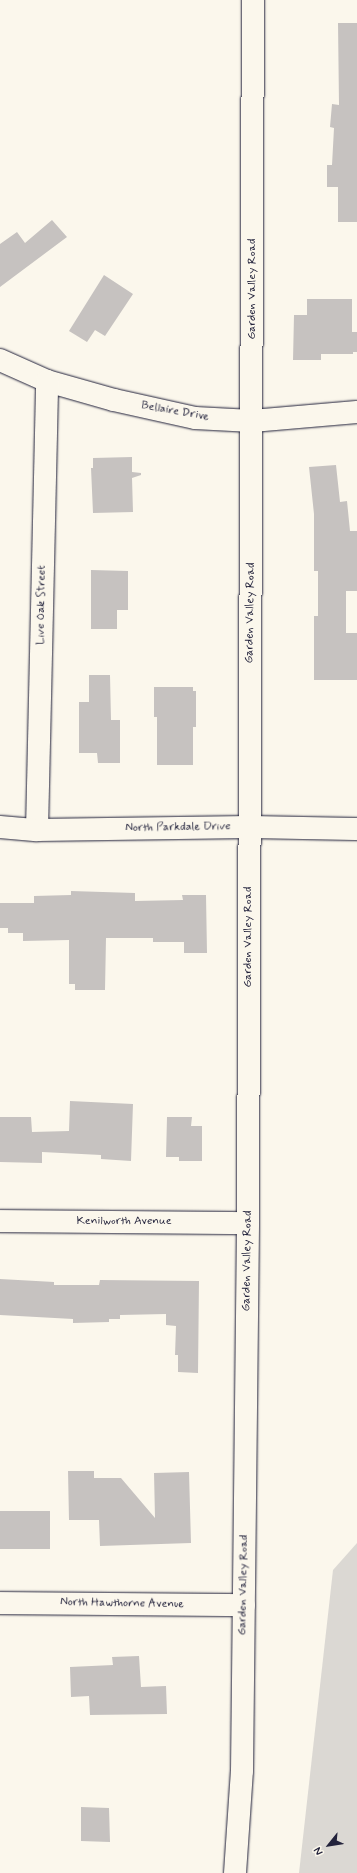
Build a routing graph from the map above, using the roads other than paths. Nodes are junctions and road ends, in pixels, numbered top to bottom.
1 (253, 0) edge
2 (0, 360) edge
3 (47, 381) junction
4 (357, 412) edge
5 (252, 421) junction
6 (0, 827) edge
7 (249, 827) junction
8 (357, 829) edge
9 (37, 830) junction
10 (0, 1221) edge
11 (248, 1223) junction
12 (0, 1603) edge
13 (244, 1605) junction
14 (235, 1873) edge

1 - 5 street, Garden Valley Road
2 - 3 street, Bellaire Drive
3 - 5 street, Bellaire Drive
3 - 9 street, Live Oak Street
4 - 5 street, Bellaire Drive
5 - 7 street, Garden Valley Road
6 - 9 street, North Parkdale Drive
7 - 8 street, North Parkdale Drive
7 - 9 street, North Parkdale Drive
7 - 11 street, Garden Valley Road
10 - 11 street, Kenilworth Avenue
11 - 13 street, Garden Valley Road
12 - 13 street, North Hawthorne Avenue
13 - 14 street, Garden Valley Road

